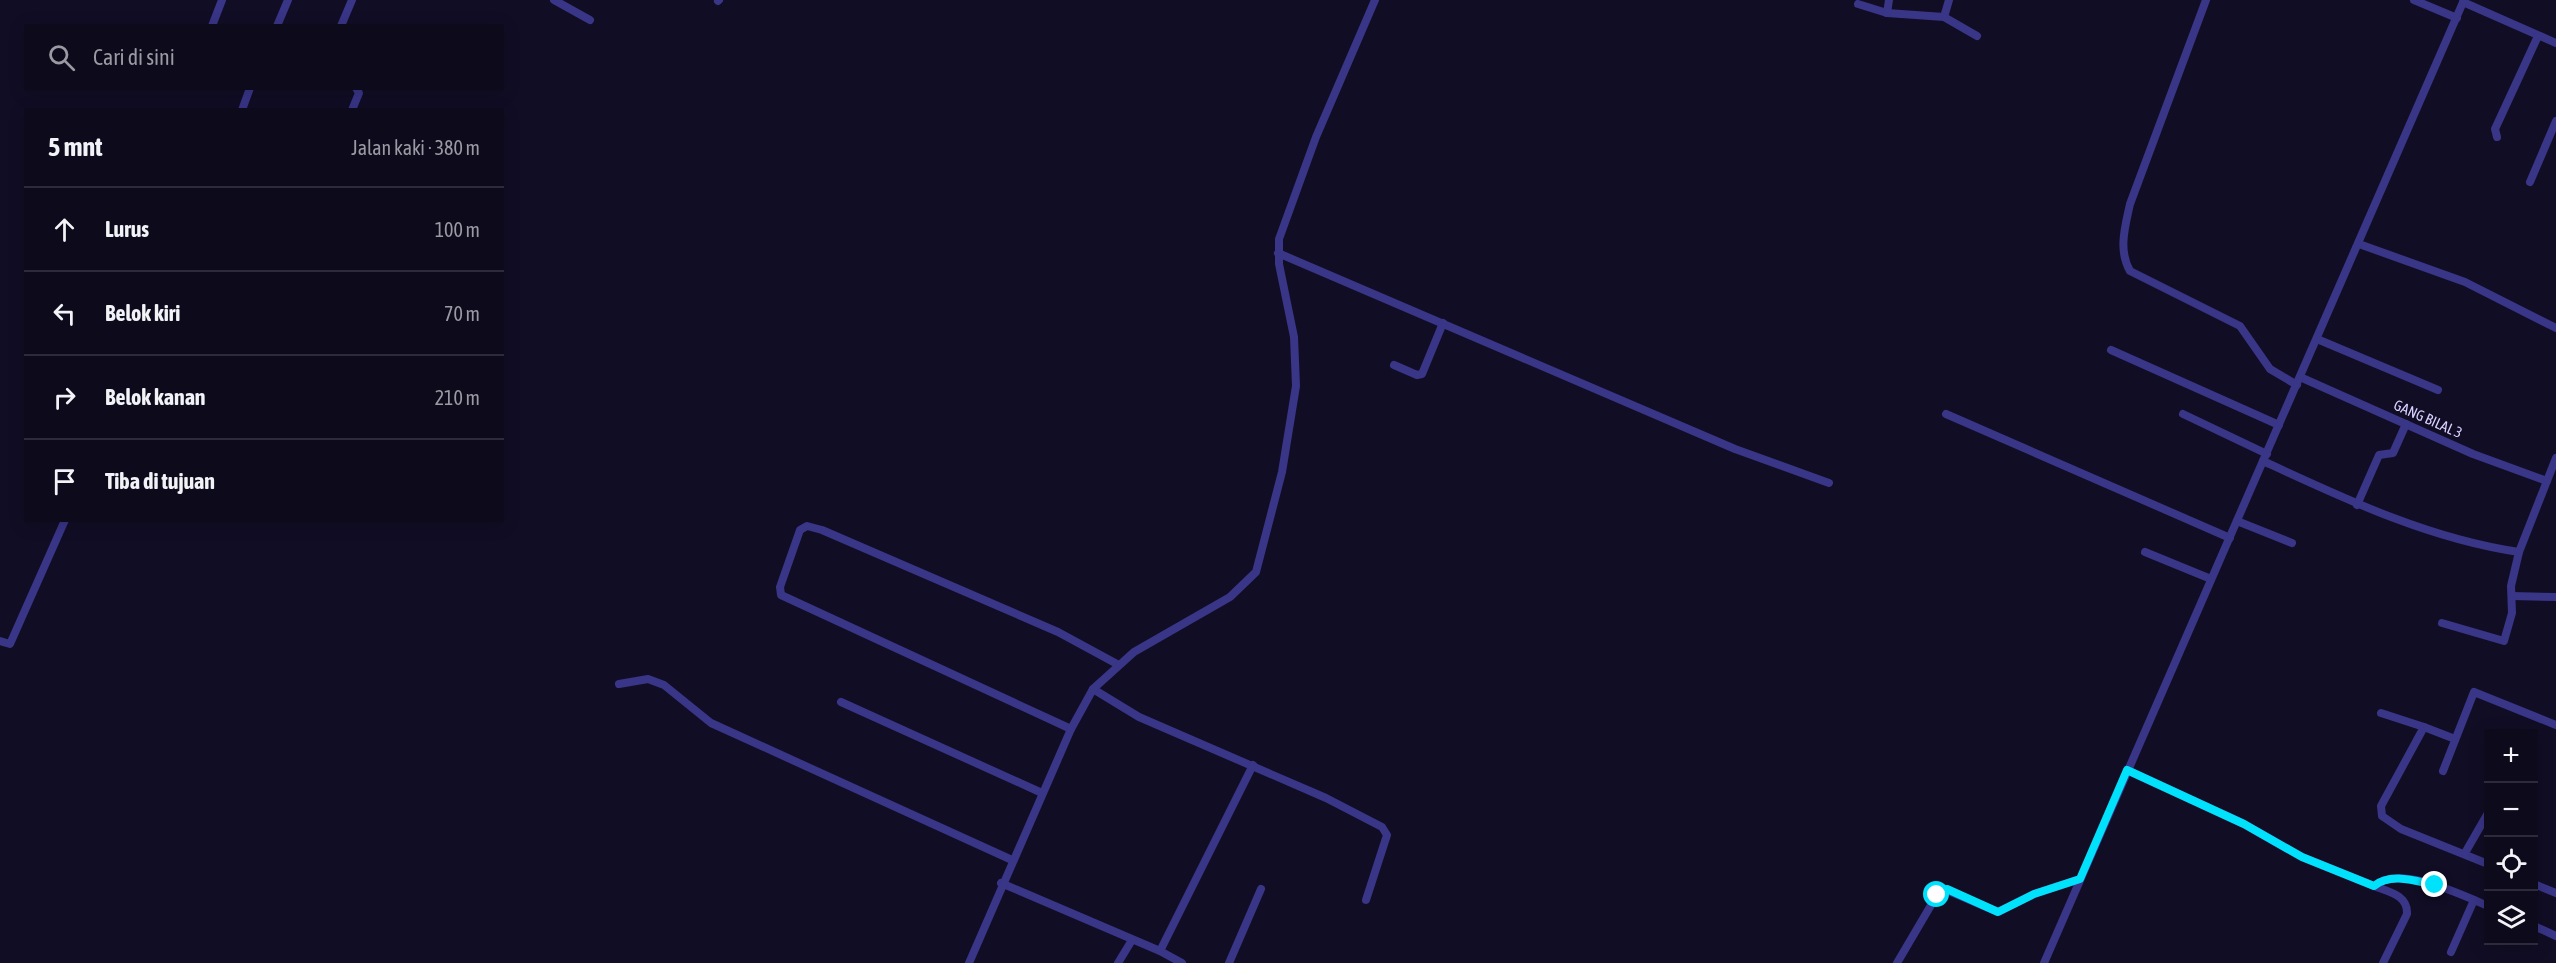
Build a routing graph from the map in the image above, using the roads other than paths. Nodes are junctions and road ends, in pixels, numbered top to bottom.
1 (222, 0) edge
2 (288, 0) edge
3 (352, 0) edge
4 (554, 0) edge
5 (1375, 0) edge
6 (1889, 0) edge
7 (1949, 0) edge
8 (2206, 0) edge
9 (2414, 0) edge
10 (2464, 1) edge
11 (1858, 4) dead end
12 (1887, 13) junction
13 (1944, 17) junction
14 (2457, 18) junction
15 (590, 20) dead end
16 (213, 24) edge
17 (278, 24) edge
18 (342, 24) edge
19 (1977, 36) dead end
20 (2538, 36) junction
21 (2556, 43) edge
22 (249, 90) edge
23 (357, 90) edge
24 (243, 108) edge
25 (353, 108) edge
26 (2556, 121) edge
27 (2497, 137) dead end
28 (2530, 182) dead end
29 (2359, 244) junction
30 (1278, 253) junction
31 (1443, 323) junction
32 (2556, 327) edge
33 (2318, 339) junction
34 (2111, 350) dead end
35 (1394, 365) dead end
36 (2299, 381) junction
37 (2438, 390) dead end
38 (1946, 414) dead end
39 (2183, 414) dead end
40 (2406, 424) junction
41 (2279, 425) junction
42 (2265, 457) junction
43 (2556, 458) edge
44 (2547, 481) junction
45 (1829, 483) dead end
46 (2357, 505) junction
47 (2236, 521) junction
48 (64, 522) edge
49 (2230, 538) junction
50 (2292, 543) dead end
51 (2145, 552) dead end
52 (2519, 552) junction
53 (2211, 579) junction
54 (2511, 592) junction
55 (2556, 597) edge
56 (2442, 623) dead end
57 (0, 641) edge
58 (1117, 664) junction
59 (619, 684) dead end
60 (1093, 689) junction
61 (841, 702) dead end
62 (2381, 713) dead end
63 (2556, 725) edge
64 (2424, 727) junction
65 (1071, 729) junction
66 (2455, 739) junction
67 (1253, 765) junction
68 (2127, 770) junction
69 (2444, 771) dead end
70 (1042, 793) junction
71 (2484, 820) edge
72 (2464, 853) junction
73 (1012, 860) junction
74 (2484, 862) edge
75 (2080, 879) junction
76 (1001, 883) junction
77 (2374, 886) junction
78 (2538, 886) edge
79 (1261, 889) dead end
80 (2556, 893) edge
81 (1366, 900) dead end
82 (2474, 900) junction
83 (2484, 904) edge
84 (2538, 928) edge
85 (2556, 936) edge
86 (1132, 940) junction
87 (1160, 951) junction
88 (2451, 952) dead end
89 (969, 963) edge
90 (1118, 963) edge
91 (1182, 963) edge
92 (1229, 963) edge
93 (1897, 963) edge
94 (2044, 963) edge
95 (2383, 963) edge

1 - 16 street
2 - 17 street
3 - 18 street
4 - 15 street
5 - 30 street
6 - 12 street
7 - 13 street
8 - 36 street, GANG BILAL 3
9 - 14 street
10 - 14 street
10 - 20 street
11 - 12 street
12 - 13 street
13 - 19 street
14 - 29 street
20 - 21 street
20 - 27 street
22 - 24 street
23 - 25 street
26 - 28 street
29 - 32 street
29 - 33 street
30 - 31 street
30 - 58 street
31 - 35 street
31 - 45 street
33 - 36 street
33 - 37 street
34 - 41 street
36 - 40 street, GANG BILAL 3
36 - 41 street
38 - 49 street
39 - 42 street
40 - 44 street, GANG BILAL 3
40 - 46 street
41 - 42 street
42 - 46 street
42 - 47 street
43 - 44 street
44 - 52 street
46 - 52 street
47 - 49 street
47 - 50 street
48 - 57 street
49 - 53 street
51 - 53 street
52 - 54 street
53 - 68 street
54 - 55 street
54 - 56 street
58 - 60 street
58 - 65 street
59 - 73 street
60 - 65 street
60 - 67 street
61 - 70 street
62 - 64 street
63 - 66 street
64 - 66 street
64 - 72 street
65 - 70 street
66 - 69 street
67 - 81 street
67 - 87 street
68 - 75 street
68 - 77 street
70 - 73 street
71 - 72 street
72 - 74 street
73 - 76 street
75 - 93 street
75 - 94 street
76 - 86 street
76 - 89 street
77 - 82 street
77 - 95 street
78 - 80 street
79 - 92 street
82 - 83 street
82 - 88 street
84 - 85 street
86 - 87 street
86 - 90 street
87 - 91 street

